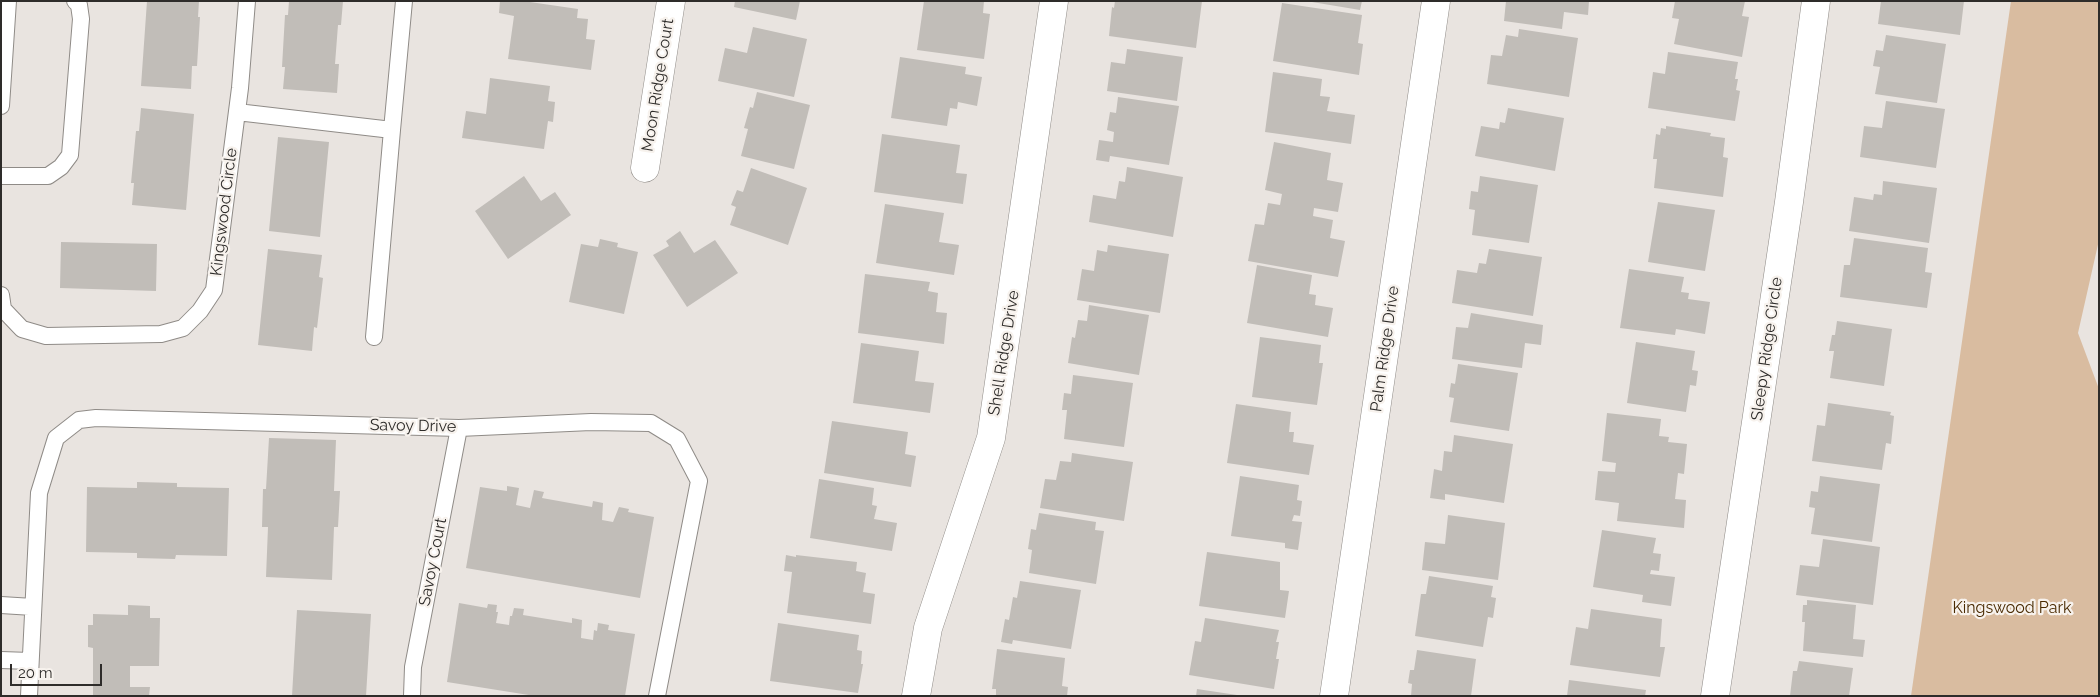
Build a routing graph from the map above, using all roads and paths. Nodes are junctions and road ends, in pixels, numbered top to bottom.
1 (8, 1) edge
2 (75, 1) edge
3 (247, 1) edge
4 (404, 1) edge
5 (671, 1) edge
6 (1054, 1) edge
7 (1436, 1) edge
8 (1816, 1) edge
9 (1, 106) edge
10 (237, 112) junction
11 (392, 130) junction
12 (645, 168) dead end
13 (1, 176) edge
14 (1, 295) edge
15 (374, 337) dead end
16 (459, 428) junction
17 (1, 605) edge
18 (33, 607) junction
19 (1, 660) edge
20 (30, 661) junction
21 (29, 696) edge
22 (412, 696) edge
23 (657, 696) edge
24 (916, 696) edge
25 (1334, 696) edge
26 (1715, 696) edge

1 - 9 lane
2 - 13 lane
3 - 10 lane, Kingswood Circle
4 - 11 lane
5 - 12 street, Moon Ridge Court
6 - 24 street, Shell Ridge Drive
7 - 25 street, Palm Ridge Drive
8 - 26 street, Sleepy Ridge Circle
10 - 11 lane
10 - 14 lane, Kingswood Circle
11 - 15 lane
16 - 18 lane, Savoy Drive
16 - 22 lane, Savoy Court
16 - 23 lane, Savoy Drive
17 - 18 lane
18 - 20 lane, Savoy Drive
19 - 20 lane
20 - 21 lane, Savoy Drive

